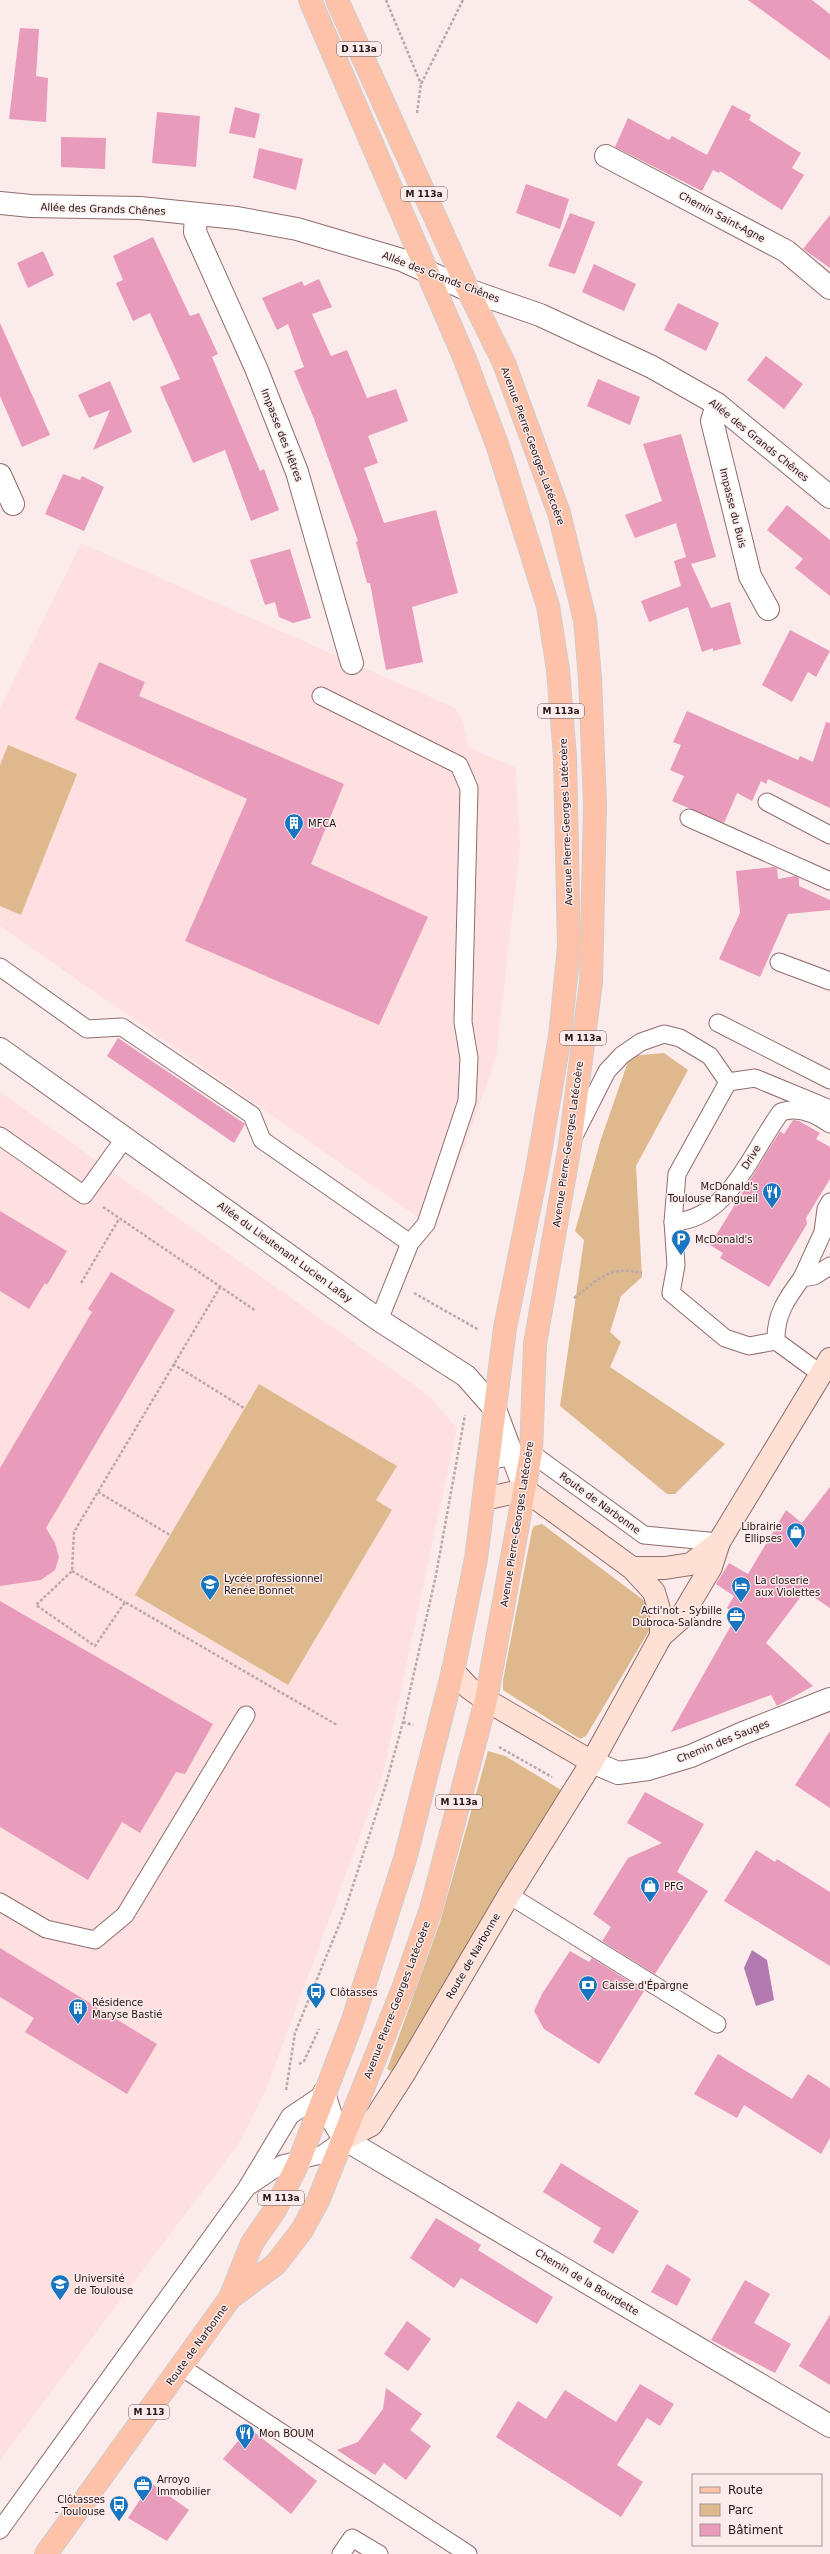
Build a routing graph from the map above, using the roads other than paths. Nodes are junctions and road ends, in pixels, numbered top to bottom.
1 (310, 0) edge
2 (337, 0) edge
3 (350, 93) joint
4 (381, 97) joint
5 (606, 156) dead end
6 (0, 203) edge
7 (196, 215) junction
8 (428, 272) junction
9 (830, 288) edge
10 (468, 290) junction
11 (717, 404) junction
12 (0, 474) edge
13 (830, 497) edge
14 (13, 504) dead end
15 (768, 608) dead end
16 (352, 662) dead end
17 (321, 696) dead end
18 (767, 802) dead end
19 (689, 818) dead end
20 (830, 835) edge
21 (830, 881) edge
22 (779, 962) dead end
23 (0, 967) edge
24 (830, 981) edge
25 (718, 1023) dead end
26 (0, 1049) edge
27 (830, 1080) edge
28 (728, 1082) junction
29 (830, 1109) edge
30 (830, 1124) edge
31 (0, 1136) edge
32 (125, 1138) junction
33 (570, 1145) junction
34 (830, 1202) edge
35 (673, 1222) junction
36 (826, 1229) edge
37 (410, 1244) junction
38 (830, 1266) edge
39 (802, 1278) junction
40 (379, 1320) junction
41 (776, 1341) junction
42 (825, 1366) edge
43 (495, 1409) junction
44 (522, 1454) junction
45 (488, 1461) junction
46 (525, 1490) junction
47 (484, 1499) junction
48 (719, 1542) junction
49 (632, 1568) junction
50 (661, 1636) junction
51 (453, 1671) junction
52 (830, 1699) edge
53 (486, 1700) junction
54 (246, 1715) dead end
55 (592, 1762) junction
56 (509, 1895) junction
57 (0, 1902) edge
58 (717, 2024) dead end
59 (324, 2093) junction
60 (344, 2139) junction
61 (300, 2159) junction
62 (246, 2189) junction
63 (230, 2298) junction
64 (181, 2367) junction
65 (830, 2426) edge
66 (0, 2530) edge
67 (46, 2554) edge
68 (341, 2554) edge
69 (379, 2554) edge
70 (468, 2554) edge

1 - 3 main road, Avenue Pierre-Georges Latécoère / D 113a
2 - 4 main road, Avenue Pierre-Georges Latécoère / D 113a
3 - 8 main road, Avenue Pierre-Georges Latécoère / M 113a
4 - 10 main road, Avenue Pierre-Georges Latécoère / M 113a
5 - 9 street, Chemin Saint-Agne
6 - 7 street, Allée des Grands Chênes
7 - 8 street, Allée des Grands Chênes
7 - 16 street, Impasse des Hêtres
8 - 10 street, Allée des Grands Chênes
8 - 43 main road, Avenue Pierre-Georges Latécoère / M 113a
10 - 11 street, Allée des Grands Chênes
10 - 33 main road, Avenue Pierre-Georges Latécoère / M 113a
11 - 13 street, Allée des Grands Chênes
11 - 15 street, Impasse du Buis
12 - 14 street
17 - 37 lane
18 - 20 lane
19 - 21 lane
22 - 24 lane
23 - 37 lane
25 - 27 lane
26 - 32 street, Allée du Lieutenant Lucien Lafay
28 - 29 lane
28 - 33 lane
28 - 35 lane
30 - 35 lane, Drive
31 - 32 lane
32 - 40 street, Allée du Lieutenant Lucien Lafay
33 - 44 main road, Avenue Pierre-Georges Latécoère / M 113a
34 - 36 lane
35 - 41 lane
36 - 39 lane
37 - 40 lane
38 - 39 lane
39 - 41 lane
40 - 43 street, Allée du Lieutenant Lucien Lafay
41 - 42 lane
42 - 48 main road, Route de Narbonne
43 - 44 street, Allée du Lieutenant Lucien Lafay
43 - 45 main road, Avenue Pierre-Georges Latécoère / M 113a
44 - 45 lane
44 - 46 main road, Avenue Pierre-Georges Latécoère / M 113a
44 - 48 lane, Route de Narbonne
45 - 47 main road, Avenue Pierre-Georges Latécoère / M 113a
46 - 47 main road
46 - 49 main road, Route de Narbonne
46 - 53 main road, Avenue Pierre-Georges Latécoère / M 113a
47 - 51 main road, Avenue Pierre-Georges Latécoère / M 113a
48 - 49 main road, Route de Narbonne
48 - 50 main road, Route de Narbonne
49 - 50 main road, Route de Narbonne
50 - 55 main road, Route de Narbonne
51 - 53 main road
51 - 59 main road, Avenue Pierre-Georges Latécoère / M 113a
52 - 55 street, Chemin des Sauges
53 - 55 main road
53 - 60 main road, Avenue Pierre-Georges Latécoère / M 113a
54 - 57 lane
55 - 56 main road, Route de Narbonne
56 - 58 lane
56 - 60 main road, Route de Narbonne
59 - 60 street
59 - 61 main road, Avenue Pierre-Georges Latécoère / M 113a
59 - 62 lane, Route de Narbonne
60 - 61 lane, Route de Narbonne
60 - 63 main road, Route de Narbonne / M 113
60 - 65 street, Chemin de la Bourdette
61 - 62 lane, Route de Narbonne
61 - 63 main road, Avenue Pierre-Georges Latécoère / M 113a
62 - 66 lane, Route de Narbonne
63 - 64 main road, Route de Narbonne / M 113
64 - 67 main road, Route de Narbonne / M 113
64 - 70 lane
68 - 69 lane

